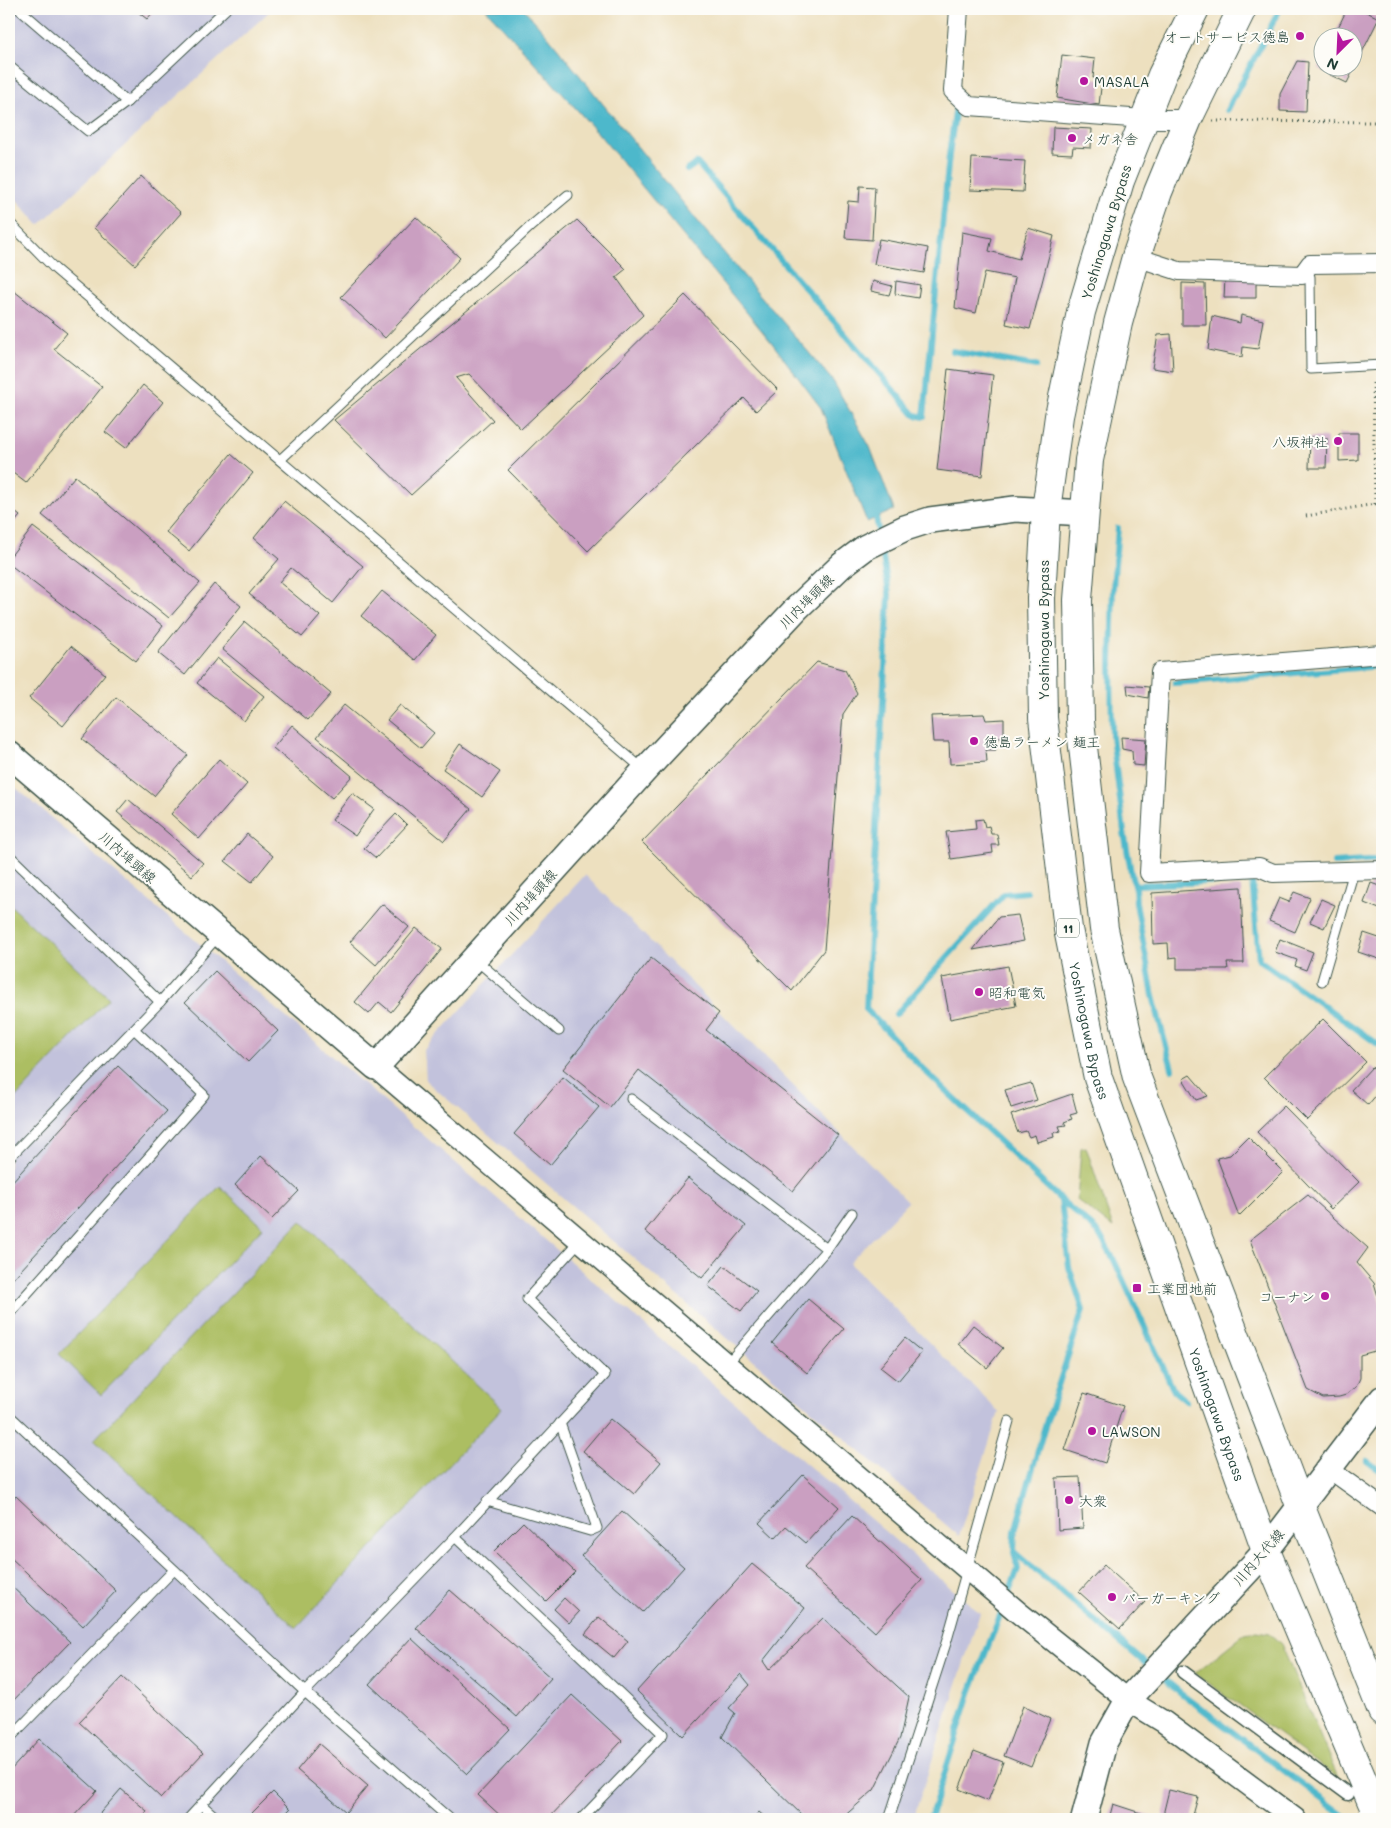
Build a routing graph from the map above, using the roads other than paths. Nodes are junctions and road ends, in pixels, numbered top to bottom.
1 (19, 9) edge
2 (226, 9) edge
3 (958, 9) edge
4 (1195, 9) edge
5 (1242, 9) edge
6 (9, 66) edge
7 (127, 102) junction
8 (1188, 119) junction
9 (1144, 120) junction
10 (568, 195) dead end
11 (9, 222) edge
12 (1136, 257) junction
13 (1382, 263) edge
14 (1302, 274) junction
15 (1382, 365) edge
16 (280, 460) junction
17 (1046, 510) junction
18 (1085, 513) junction
19 (1382, 654) edge
20 (9, 754) edge
21 (645, 770) junction
22 (9, 855) edge
23 (1382, 870) edge
24 (1354, 871) junction
25 (219, 935) junction
26 (474, 959) junction
27 (1322, 981) dead end
28 (160, 1002) junction
29 (134, 1029) junction
30 (559, 1031) dead end
31 (376, 1067) junction
32 (631, 1099) dead end
33 (9, 1158) edge
34 (852, 1213) dead end
35 (580, 1241) junction
36 (827, 1249) junction
37 (9, 1314) edge
38 (726, 1366) junction
39 (1382, 1399) edge
40 (9, 1415) edge
41 (1009, 1421) dead end
42 (560, 1423) junction
43 (1329, 1469) junction
44 (488, 1501) junction
45 (1300, 1505) junction
46 (1382, 1507) edge
47 (455, 1537) junction
48 (1266, 1551) junction
49 (966, 1569) junction
50 (174, 1570) junction
51 (1166, 1670) junction
52 (305, 1692) junction
53 (1128, 1700) junction
54 (1382, 1711) edge
55 (9, 1739) edge
56 (1348, 1794) dead end
57 (201, 1804) junction
58 (188, 1819) edge
59 (218, 1819) edge
60 (450, 1819) edge
61 (581, 1819) edge
62 (890, 1819) edge
63 (1084, 1819) edge
64 (1295, 1819) edge
65 (1379, 1819) edge

1 - 7 lane
2 - 7 lane
3 - 9 street
4 - 9 highway, Yoshinogawa Bypass / 11
5 - 8 highway
6 - 7 lane
8 - 9 street
8 - 12 highway
9 - 17 highway, Yoshinogawa Bypass / 11
10 - 16 lane
11 - 16 lane
12 - 14 street
12 - 18 highway
13 - 14 street
14 - 15 lane
16 - 21 lane
17 - 18 main road, 川内埠頭線
17 - 21 main road, 川内埠頭線
17 - 48 highway, Yoshinogawa Bypass / 11
18 - 45 highway
19 - 24 street
20 - 25 main road, 川内埠頭線
21 - 26 main road, 川内埠頭線
22 - 28 lane
23 - 24 street
24 - 27 lane
25 - 28 lane
25 - 31 main road, 川内埠頭線
26 - 30 lane
26 - 31 main road, 川内埠頭線
28 - 29 lane
29 - 33 lane
29 - 37 lane
31 - 35 street
32 - 36 lane
34 - 36 lane
35 - 38 street
35 - 42 lane
36 - 38 lane
38 - 49 street
39 - 43 main road, 川内大代線
40 - 50 lane
41 - 49 lane
42 - 44 lane
42 - 44 lane
43 - 45 main road, 川内大代線
43 - 46 street
44 - 47 lane
45 - 48 main road, 川内大代線
45 - 54 highway
47 - 52 lane
47 - 61 lane
48 - 51 main road, 川内大代線
48 - 65 highway, Yoshinogawa Bypass / 11
49 - 53 street
49 - 62 lane
50 - 52 lane
50 - 55 lane
51 - 53 main road, 川内大代線
51 - 56 street
52 - 57 lane
52 - 60 lane
53 - 63 main road, 川内大代線
53 - 64 street
57 - 58 lane
57 - 59 lane

